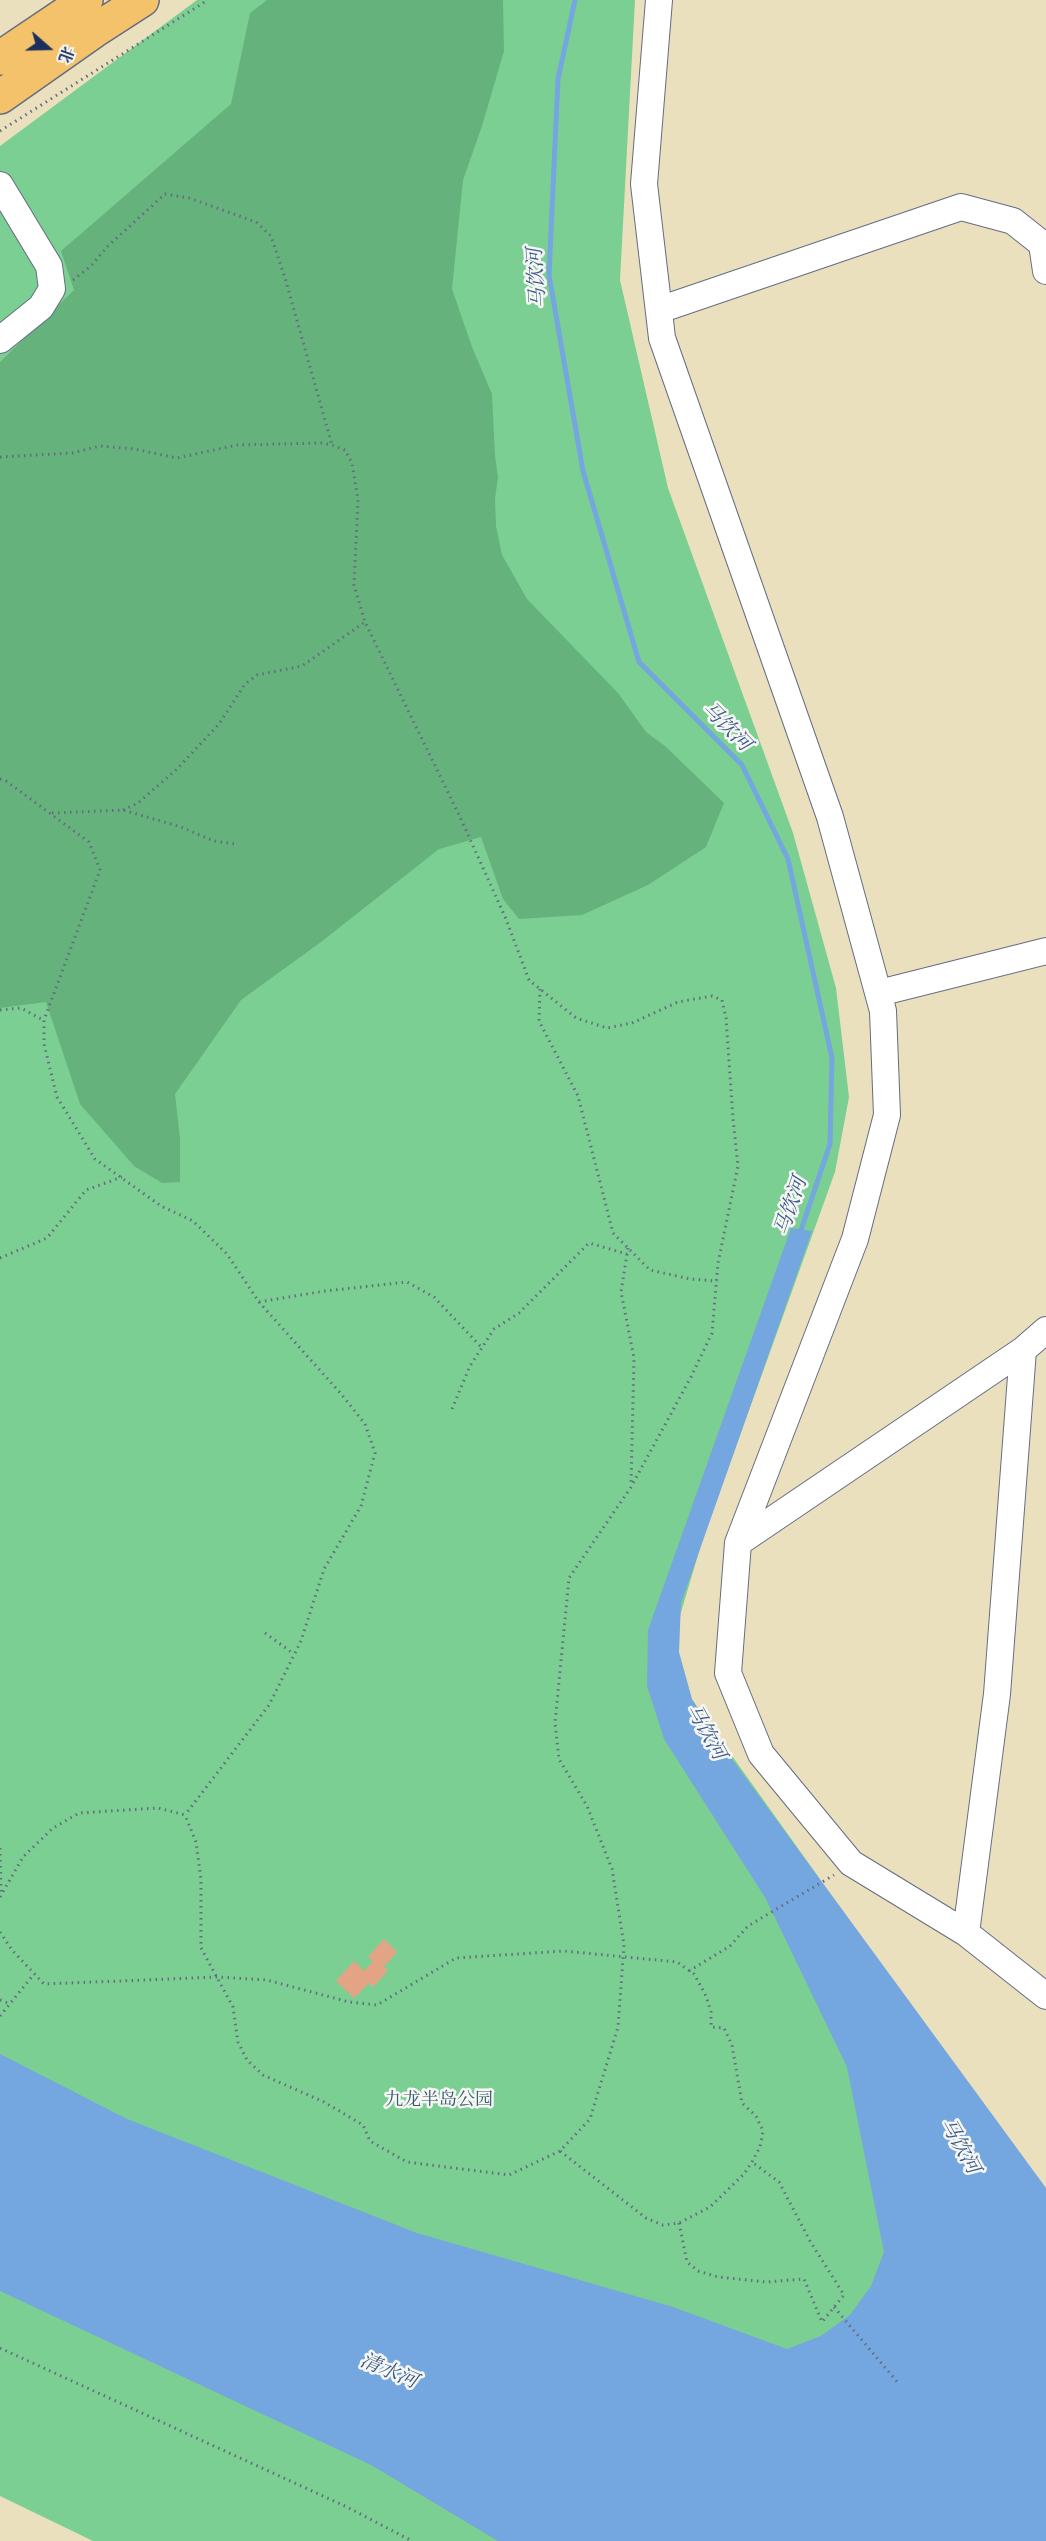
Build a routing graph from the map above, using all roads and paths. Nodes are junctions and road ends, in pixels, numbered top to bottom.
1 (142, 0) edge
2 (208, 0) edge
3 (659, 0) edge
4 (73, 3) edge
5 (0, 58) edge
6 (0, 98) edge
7 (0, 131) edge
8 (0, 185) edge
9 (1046, 271) edge
10 (51, 279) junction
11 (659, 310) junction
12 (0, 340) edge
13 (333, 445) junction
14 (0, 457) edge
15 (365, 622) junction
16 (0, 779) edge
17 (123, 810) junction
18 (50, 814) junction
19 (235, 844) dead end
20 (1046, 951) edge
21 (540, 989) junction
22 (879, 993) junction
23 (0, 1010) edge
24 (44, 1020) junction
25 (122, 1178) junction
26 (628, 1248) junction
27 (627, 1254) junction
28 (0, 1258) edge
29 (717, 1281) junction
30 (259, 1302) junction
31 (1046, 1330) edge
32 (482, 1348) junction
33 (1023, 1350) junction
34 (452, 1409) dead end
35 (631, 1487) junction
36 (738, 1543) junction
37 (265, 1633) dead end
38 (294, 1654) junction
39 (185, 1815) junction
40 (0, 1848) edge
41 (828, 1879) dead end
42 (0, 1897) edge
43 (0, 1932) edge
44 (966, 1933) junction
45 (624, 1956) junction
46 (689, 1971) junction
47 (34, 1974) junction
48 (218, 1977) junction
49 (1046, 1996) edge
50 (0, 2000) edge
51 (11, 2004) junction
52 (0, 2016) edge
53 (560, 2151) junction
54 (752, 2163) junction
55 (679, 2223) junction
56 (834, 2307) junction
57 (0, 2348) edge
58 (899, 2384) dead end
59 (412, 2541) edge

1 - 6 highway
2 - 7 path
3 - 11 street
4 - 5 highway
8 - 10 street
9 - 11 street
10 - 12 street
10 - 13 path
11 - 22 street
13 - 14 path
13 - 15 path
15 - 17 path
15 - 21 path
16 - 18 path
17 - 18 path
17 - 19 path
18 - 24 path
20 - 22 street
21 - 26 path
21 - 29 path
22 - 36 street
23 - 24 path
24 - 25 path
25 - 28 path
25 - 30 path
26 - 27 path
26 - 29 path
27 - 32 path
27 - 35 path
29 - 35 path
30 - 32 path
30 - 38 path
31 - 33 street
32 - 34 path
33 - 36 street
33 - 44 street
35 - 45 path
36 - 44 street
37 - 38 path
38 - 39 path
39 - 42 path
39 - 48 path
40 - 42 path
41 - 46 path
43 - 47 path
44 - 49 street
45 - 46 path
45 - 48 path
45 - 53 path
46 - 54 path
47 - 48 path
47 - 51 path
48 - 53 path
50 - 51 path
51 - 52 path
53 - 55 path
54 - 55 path
54 - 56 path
55 - 56 path
56 - 58 path
57 - 59 path

